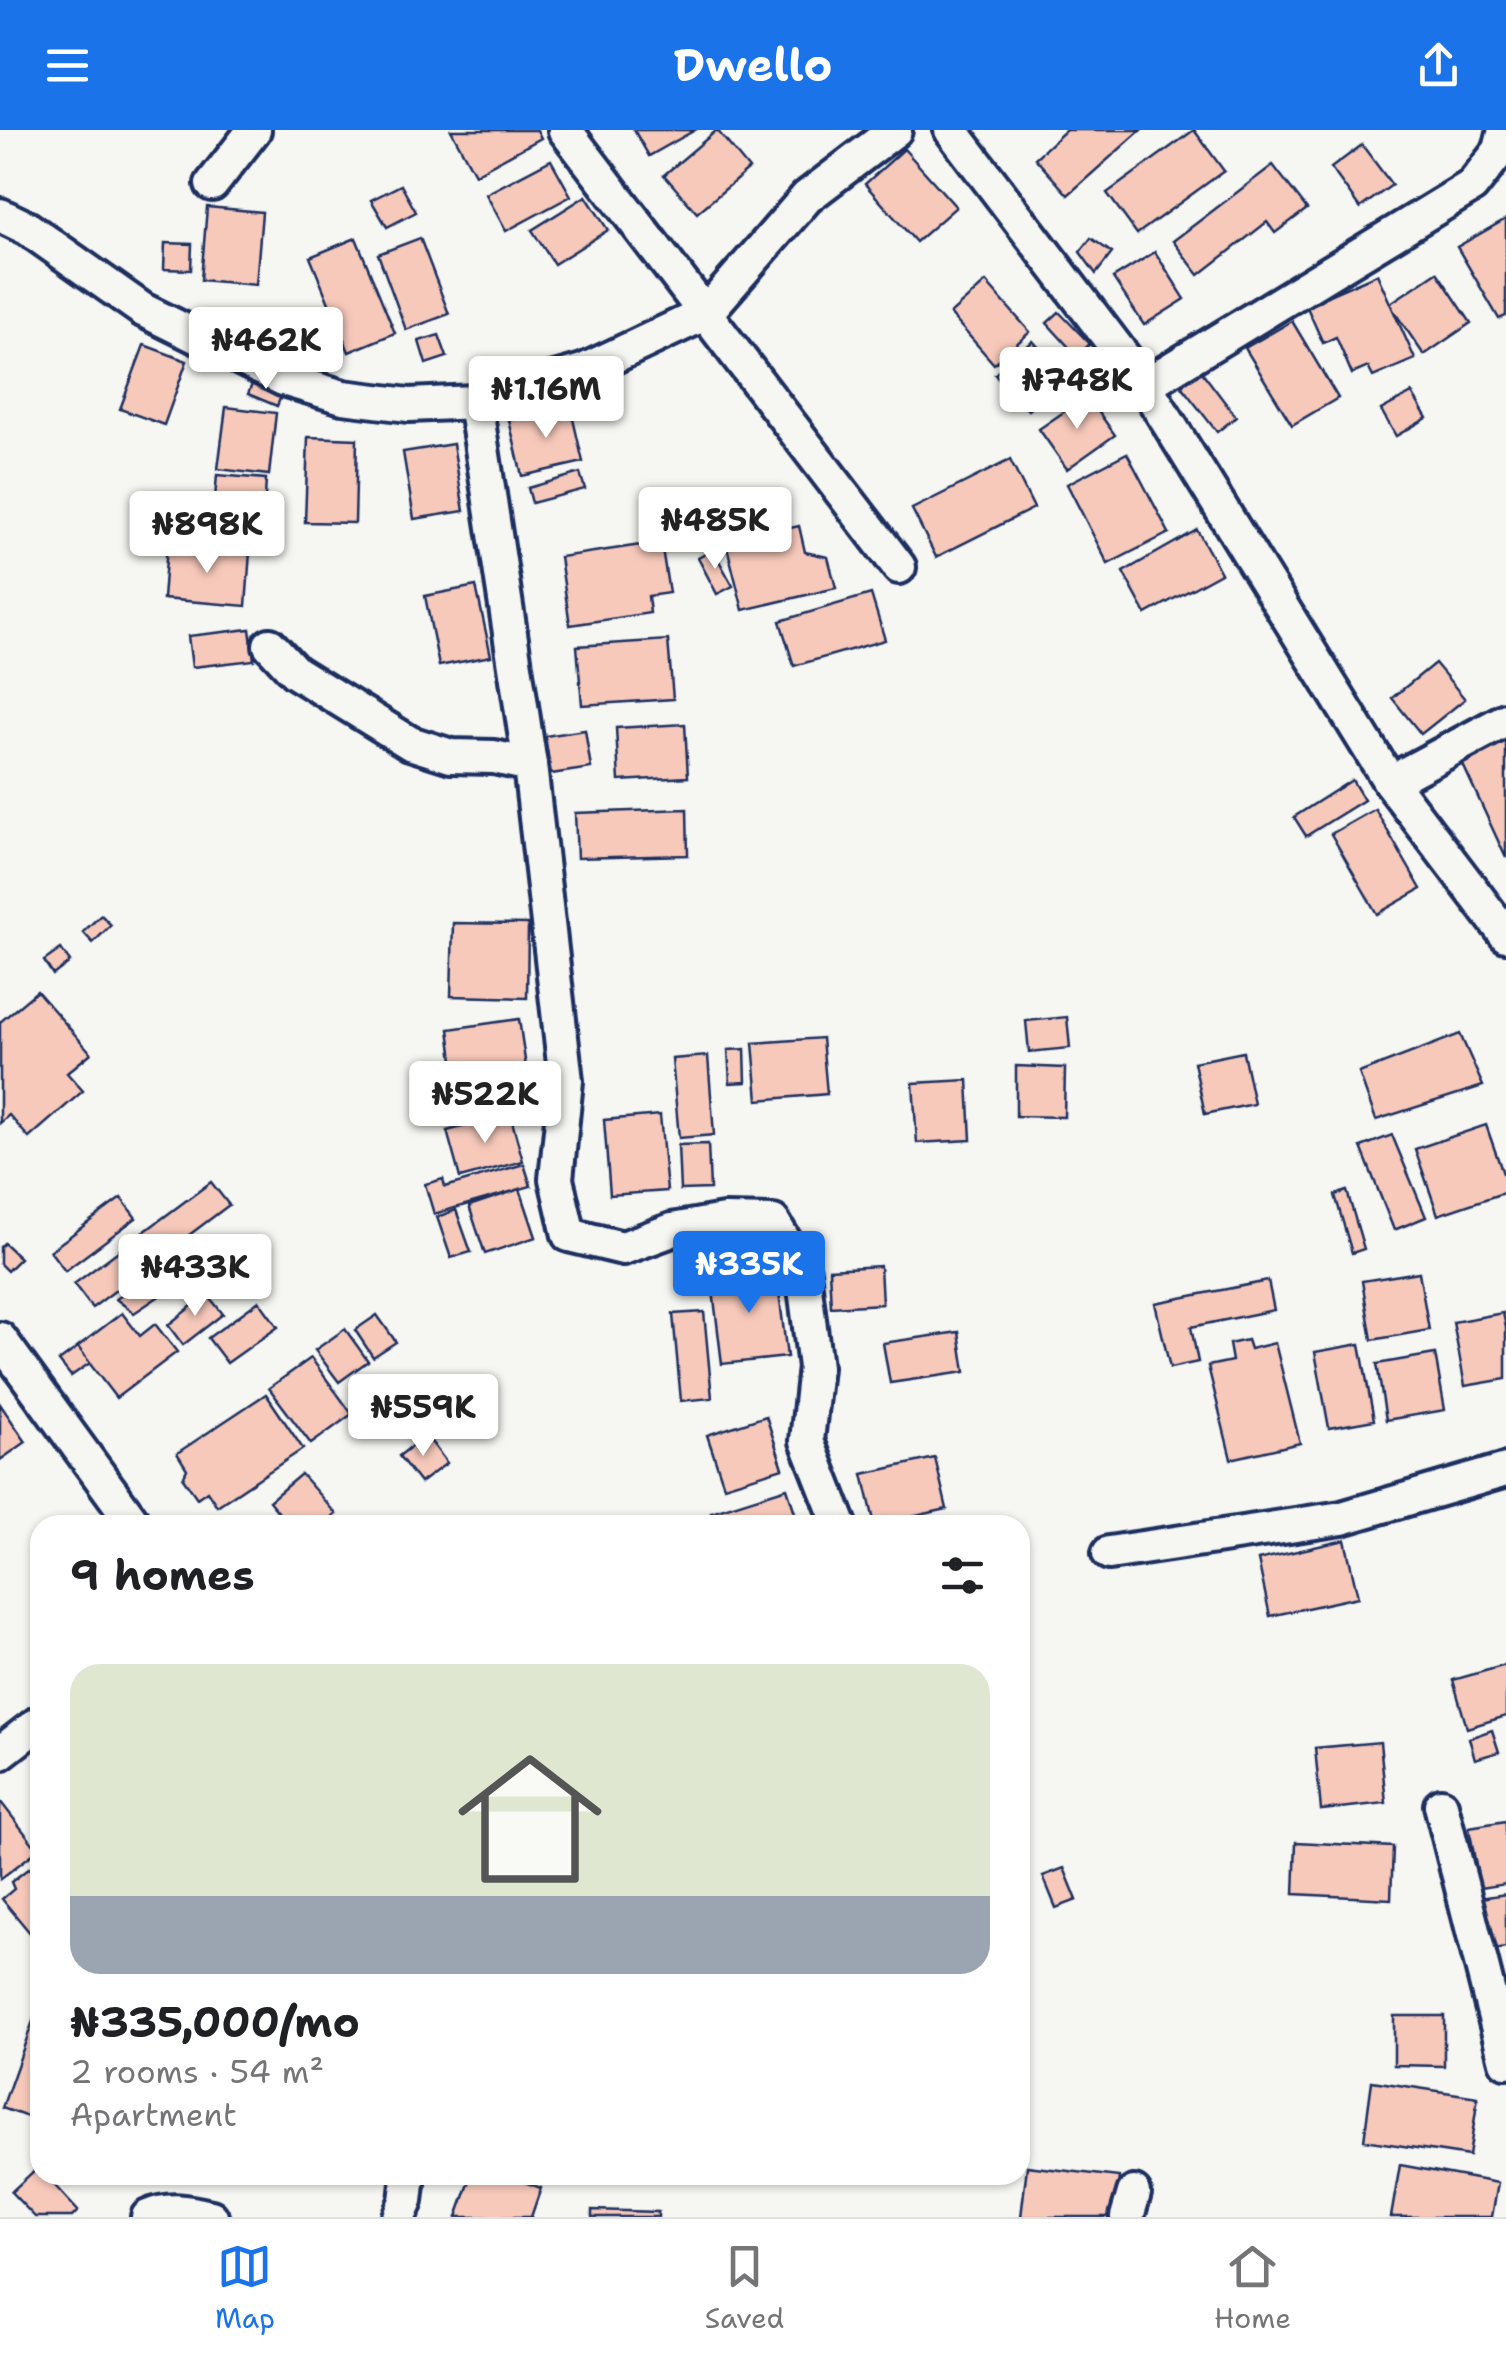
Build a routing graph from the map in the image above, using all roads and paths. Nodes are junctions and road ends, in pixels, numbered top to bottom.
1 (254, 130) edge
2 (565, 130) edge
3 (895, 130) edge
4 (951, 130) edge
5 (1505, 130) edge
6 (212, 184) dead end
7 (0, 215) edge
8 (706, 312) junction
9 (1145, 385) junction
10 (475, 402) junction
11 (899, 567) dead end
12 (270, 645) dead end
13 (1506, 720) edge
14 (530, 765) junction
15 (1390, 782) junction
16 (1506, 935) edge
17 (0, 1339) edge
18 (1506, 1470) edge
19 (128, 1515) edge
20 (836, 1515) edge
21 (1110, 1553) dead end
22 (30, 1730) edge
23 (0, 1752) edge
24 (1442, 1805) dead end
25 (1506, 2061) edge
26 (408, 2185) edge
27 (148, 2217) edge
28 (212, 2217) edge
29 (399, 2217) edge

1 - 6 street
2 - 8 street
3 - 8 street
4 - 9 street
5 - 9 street
7 - 10 street
8 - 10 street
8 - 11 street
9 - 15 street
10 - 14 street
12 - 14 street
13 - 15 street
14 - 20 street
15 - 16 street
17 - 19 street
18 - 21 street
22 - 23 street
24 - 25 street
26 - 29 street
27 - 28 street

